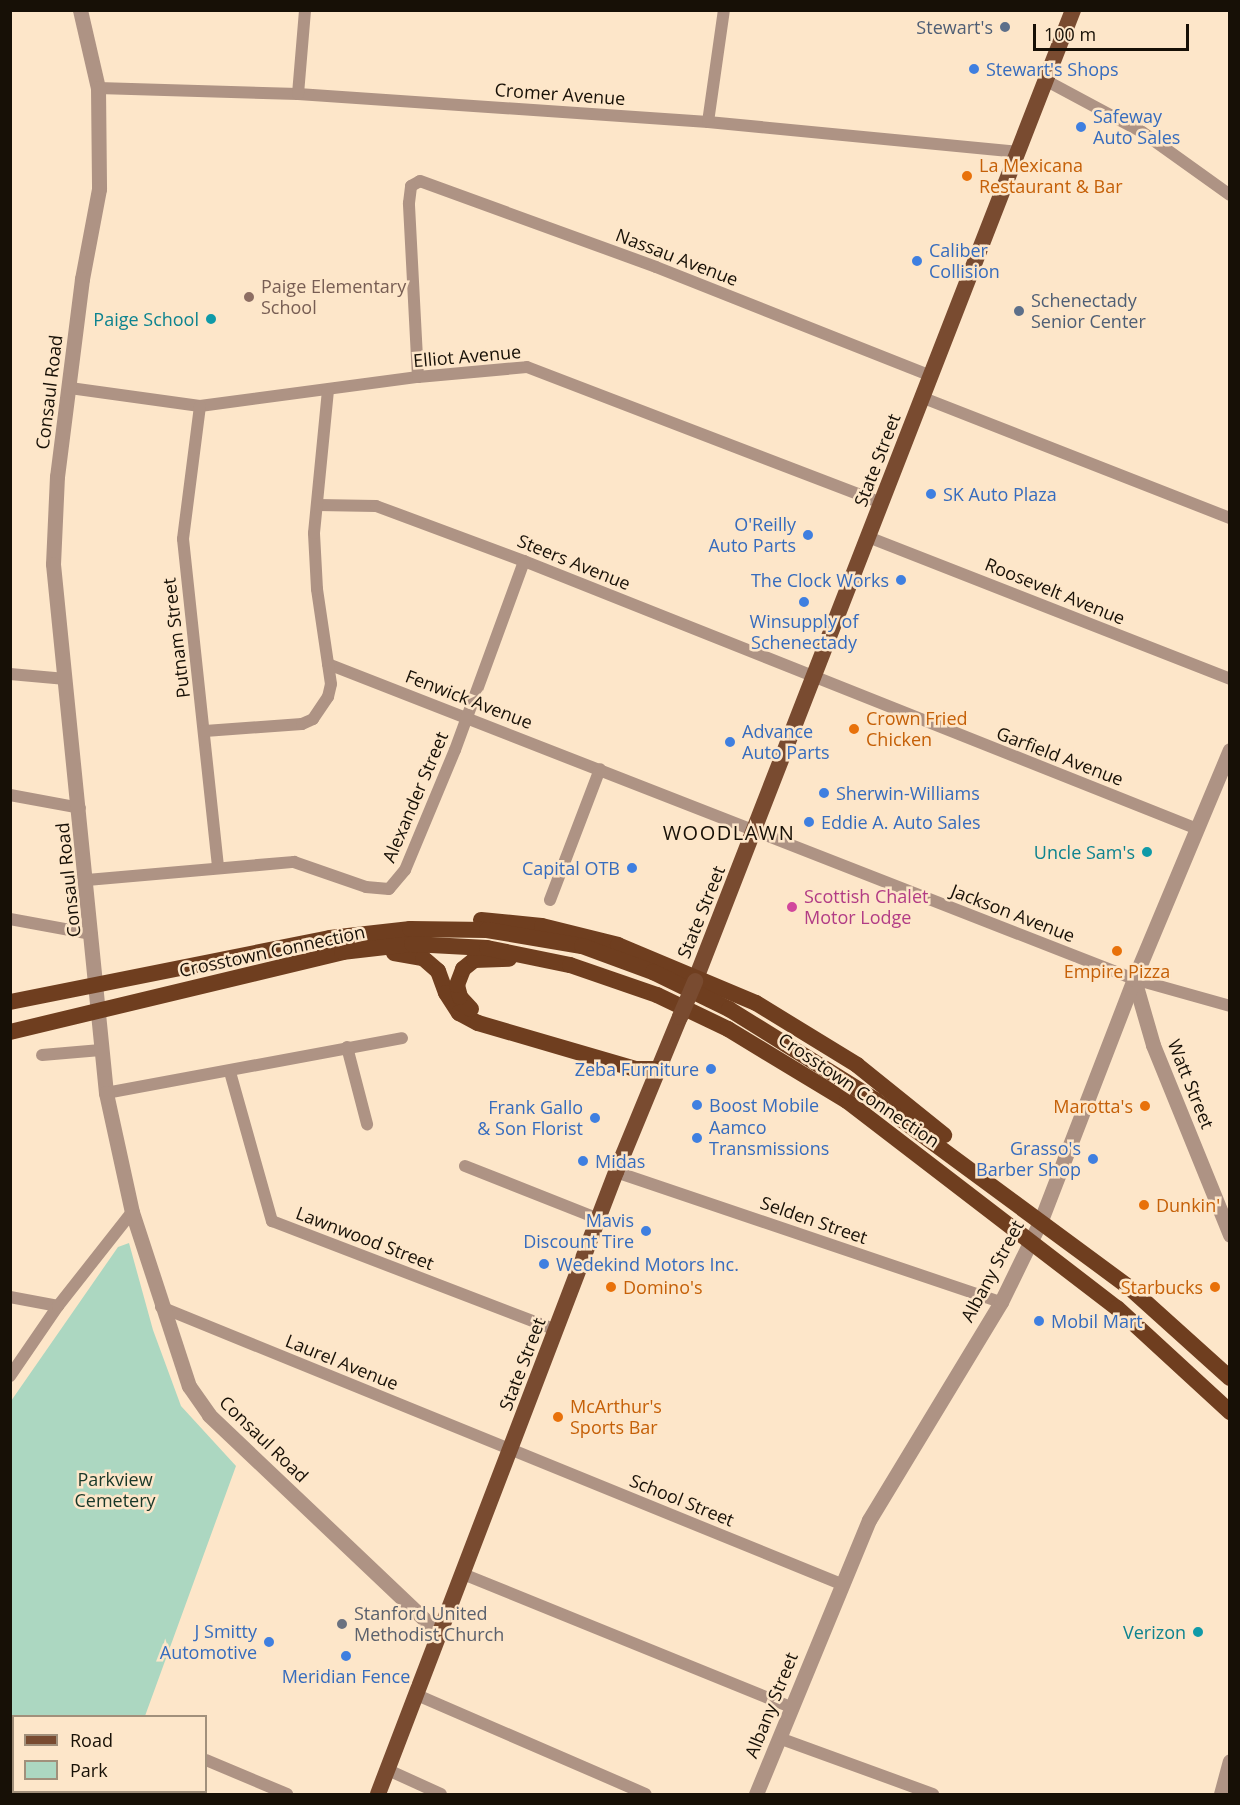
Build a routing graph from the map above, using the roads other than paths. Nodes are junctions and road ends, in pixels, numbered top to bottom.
1 (80, 10) edge
2 (305, 10) edge
3 (724, 10) edge
4 (1072, 10) edge
5 (1045, 80) junction
6 (98, 88) junction
7 (298, 94) junction
8 (708, 122) junction
9 (1017, 152) junction
10 (1230, 195) edge
11 (929, 375) junction
12 (418, 377) junction
13 (70, 388) junction
14 (328, 390) junction
15 (921, 397) junction
16 (200, 406) junction
17 (882, 503) junction
18 (318, 505) junction
19 (1230, 519) edge
20 (868, 537) junction
21 (524, 561) junction
22 (328, 664) junction
23 (10, 674) edge
24 (812, 678) junction
25 (66, 679) junction
26 (1230, 680) edge
27 (467, 716) junction
28 (205, 731) junction
29 (1230, 750) edge
30 (600, 769) junction
31 (10, 795) edge
32 (80, 808) junction
33 (1195, 828) junction
34 (754, 831) junction
35 (218, 867) junction
36 (87, 880) junction
37 (550, 900) dead end
38 (10, 919) edge
39 (92, 934) junction
40 (330, 938) junction
41 (342, 952) junction
42 (537, 958) junction
43 (696, 978) junction
44 (1134, 979) junction
45 (98, 987) junction
46 (10, 1002) edge
47 (1230, 1006) edge
48 (99, 1011) junction
49 (10, 1032) edge
50 (402, 1038) dead end
51 (347, 1047) junction
52 (101, 1050) junction
53 (42, 1055) dead end
54 (659, 1069) junction
55 (230, 1072) junction
56 (106, 1094) junction
57 (368, 1124) dead end
58 (465, 1166) dead end
59 (616, 1172) junction
60 (1020, 1204) junction
61 (132, 1212) junction
62 (599, 1219) junction
63 (1041, 1220) junction
64 (1230, 1235) edge
65 (1030, 1239) junction
66 (10, 1297) edge
67 (1000, 1302) junction
68 (58, 1306) junction
69 (161, 1307) junction
70 (556, 1330) junction
71 (10, 1376) edge
72 (1230, 1378) edge
73 (1230, 1412) edge
74 (510, 1450) junction
75 (464, 1574) junction
76 (841, 1584) junction
77 (440, 1634) junction
78 (417, 1695) junction
79 (790, 1707) junction
80 (778, 1737) junction
81 (207, 1760) edge
82 (1230, 1761) edge
83 (388, 1770) junction
84 (287, 1794) edge
85 (378, 1794) edge
86 (441, 1794) edge
87 (646, 1794) edge
88 (756, 1794) edge
89 (933, 1794) edge
90 (1221, 1794) edge

1 - 6 street, Consaul Road
2 - 7 street
3 - 8 street
4 - 5 main road, State Street
5 - 9 main road, State Street
5 - 10 street
6 - 7 street, Cromer Avenue
6 - 13 street, Consaul Road
7 - 8 street, Cromer Avenue
8 - 9 street, Cromer Avenue
9 - 11 main road, State Street
11 - 12 street, Nassau Avenue
11 - 15 main road, State Street
12 - 14 street, Elliot Avenue
12 - 17 street, Elliot Avenue
13 - 16 street, Elliot Avenue
13 - 25 street, Consaul Road
14 - 16 street, Elliot Avenue
14 - 18 street
15 - 17 main road, State Street
15 - 19 street
16 - 28 street, Putnam Street
17 - 20 main road, State Street
18 - 21 street, Steers Avenue
18 - 22 street
20 - 24 main road, State Street
20 - 26 street, Roosevelt Avenue
21 - 24 street, Steers Avenue
21 - 27 street, Alexander Street
22 - 27 street, Fenwick Avenue
22 - 28 street
23 - 25 street
24 - 33 street, Garfield Avenue
24 - 34 main road, State Street
25 - 32 street, Consaul Road
27 - 30 street, Fenwick Avenue
27 - 35 street, Alexander Street
28 - 35 street, Putnam Street
29 - 33 street, Albany Street
30 - 34 street, Fenwick Avenue
30 - 37 street
31 - 32 street
32 - 36 street, Consaul Road
33 - 44 street, Albany Street
34 - 43 main road, State Street
34 - 44 street, Jackson Avenue
35 - 36 street, Alexander Street
36 - 39 street, Consaul Road
38 - 39 street
39 - 45 street, Consaul Road
40 - 43 highway
40 - 45 highway, Crosstown Connection
40 - 60 highway, Crosstown Connection
41 - 42 highway, Crosstown Connection
41 - 48 highway, Crosstown Connection
41 - 54 highway
42 - 54 highway
42 - 65 highway, Crosstown Connection
43 - 54 main road, State Street, bridge
43 - 60 highway
44 - 47 street, Jackson Avenue
44 - 63 street, Albany Street
44 - 64 street, Watt Street
45 - 46 highway, Crosstown Connection
45 - 48 street, Consaul Road
48 - 49 highway, Crosstown Connection
48 - 52 street, Consaul Road
50 - 51 street
51 - 55 street
51 - 57 street
52 - 53 street
52 - 56 street, Consaul Road
54 - 59 main road, State Street
55 - 56 street
55 - 70 street, Lawnwood Street
56 - 61 street, Consaul Road
58 - 62 street
59 - 62 main road, State Street
59 - 67 street, Selden Street
60 - 63 highway, Crosstown Connection
61 - 68 street
61 - 69 street, Consaul Road
62 - 70 main road, State Street
63 - 65 street, Albany Street
63 - 72 highway, Crosstown Connection
65 - 67 street, Albany Street
65 - 73 highway, Crosstown Connection
66 - 68 street
67 - 76 street, Albany Street
68 - 71 street
69 - 74 street, Laurel Avenue
69 - 77 street, Consaul Road
70 - 74 main road, State Street
74 - 75 main road, State Street
74 - 76 street, School Street
75 - 77 main road, State Street
75 - 79 street
76 - 79 street, Albany Street
77 - 78 main road, State Street
78 - 83 main road, State Street
78 - 87 street
79 - 80 street, Albany Street
80 - 88 street, Albany Street
80 - 89 street
81 - 84 street
82 - 90 street
83 - 85 main road, State Street
83 - 86 street

